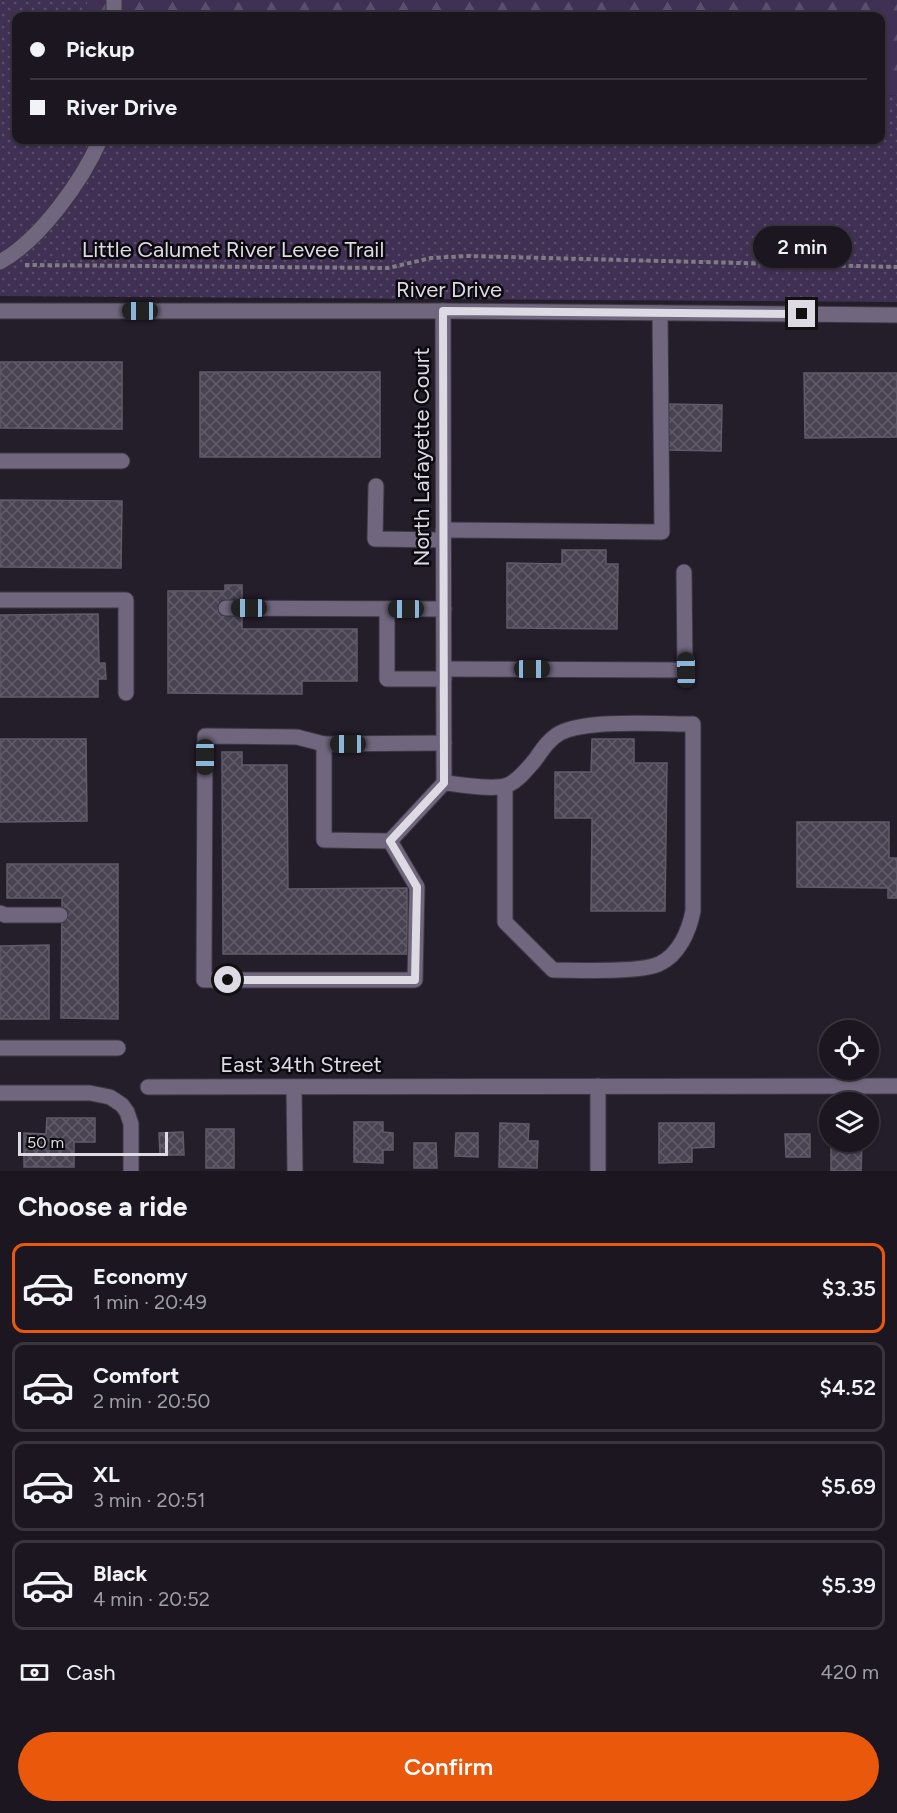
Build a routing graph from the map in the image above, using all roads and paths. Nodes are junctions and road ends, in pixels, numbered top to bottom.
1 (98, 144) edge
2 (0, 262) edge
3 (24, 265) dead end
4 (897, 267) edge
5 (0, 311) edge
6 (443, 311) junction
7 (660, 313) junction
8 (897, 315) edge
9 (0, 461) edge
10 (122, 461) dead end
11 (376, 486) dead end
12 (443, 535) junction
13 (684, 572) dead end
14 (0, 600) edge
15 (226, 608) dead end
16 (387, 609) junction
17 (444, 609) junction
18 (444, 674) junction
19 (126, 693) dead end
20 (444, 743) junction
21 (324, 744) junction
22 (444, 783) junction
23 (505, 786) junction
24 (390, 841) junction
25 (0, 913) edge
26 (60, 915) dead end
27 (0, 1048) edge
28 (118, 1048) dead end
29 (598, 1086) junction
30 (897, 1086) edge
31 (148, 1087) dead end
32 (294, 1087) junction
33 (0, 1093) edge
34 (131, 1171) edge
35 (295, 1171) edge
36 (598, 1171) edge

1 - 2 street
3 - 4 path, Little Calumet River Levee Trail
5 - 6 street, River Drive
6 - 7 street, River Drive
6 - 12 street, North Lafayette Court
7 - 8 street, River Drive
7 - 12 street
9 - 10 street
11 - 12 street
12 - 17 street, North Lafayette Court
13 - 18 street
14 - 19 street
15 - 16 street
16 - 17 street
16 - 18 street
17 - 18 street, North Lafayette Court
18 - 20 street, North Lafayette Court
20 - 21 street
20 - 22 street, North Lafayette Court
21 - 24 street
21 - 24 street
22 - 23 street
22 - 24 street
23 - 23 street
25 - 26 street
27 - 28 street
29 - 30 street
29 - 32 street, East 34th Street
29 - 36 street
31 - 32 street, East 34th Street
32 - 35 street
33 - 34 street

